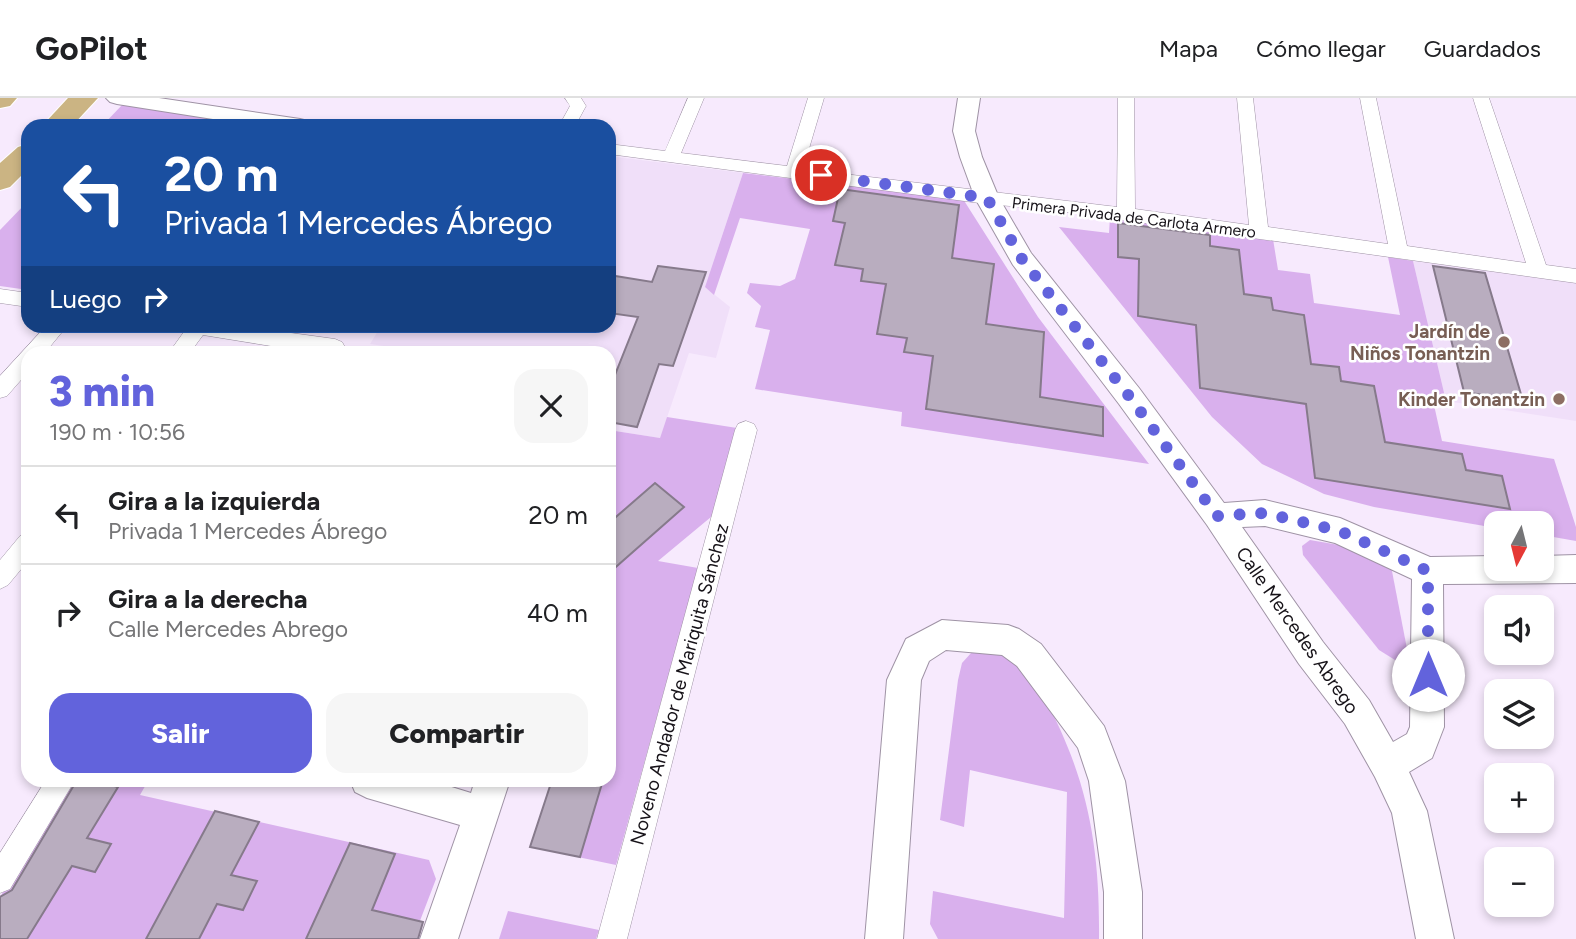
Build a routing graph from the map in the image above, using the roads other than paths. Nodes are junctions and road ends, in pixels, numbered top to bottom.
1 (84, 98) edge
2 (117, 98) edge
3 (573, 98) edge
4 (696, 98) edge
5 (817, 98) edge
6 (969, 98) edge
7 (1126, 98) edge
8 (1245, 98) edge
9 (1368, 98) edge
10 (1481, 98) edge
11 (63, 119) edge
12 (254, 119) edge
13 (571, 119) edge
14 (616, 150) edge
15 (671, 156) junction
16 (21, 160) edge
17 (794, 172) junction
18 (0, 180) edge
19 (987, 198) junction
20 (1126, 214) junction
21 (1259, 232) junction
22 (1399, 252) junction
23 (1538, 270) junction
24 (1576, 276) edge
25 (0, 296) edge
26 (21, 299) edge
27 (236, 333) edge
28 (310, 346) edge
29 (21, 366) edge
30 (0, 390) edge
31 (746, 430) dead end
32 (1217, 516) junction
33 (21, 551) edge
34 (1576, 569) edge
35 (1428, 571) junction
36 (0, 578) edge
37 (1387, 765) junction
38 (58, 787) edge
39 (417, 787) edge
40 (488, 797) edge
41 (0, 879) edge
42 (439, 939) edge
43 (612, 939) edge
44 (884, 939) edge
45 (1123, 939) edge
46 (1435, 939) edge

1 - 11 main road
2 - 12 street
3 - 13 street
4 - 15 street
5 - 17 street
6 - 19 street, Calle Mercedes Abrego
7 - 20 street
8 - 21 street
9 - 22 street
10 - 23 street
14 - 15 street, Primera Privada de Carlota Armero
15 - 17 street, Primera Privada de Carlota Armero
16 - 18 main road
17 - 19 street, Primera Privada de Carlota Armero
19 - 20 street, Primera Privada de Carlota Armero
19 - 32 street, Calle Mercedes Abrego
20 - 21 street, Primera Privada de Carlota Armero
21 - 22 street, Primera Privada de Carlota Armero
22 - 23 street, Primera Privada de Carlota Armero
23 - 24 street, Primera Privada de Carlota Armero
25 - 26 street
27 - 28 street
29 - 30 street
31 - 43 street, Noveno Andador de Mariquita Sánchez
32 - 35 street
32 - 37 street, Calle Mercedes Abrego
33 - 36 street
34 - 35 street
35 - 37 street
37 - 46 street, Calle Mercedes Abrego
38 - 41 street
39 - 40 street
40 - 42 street
44 - 45 street

